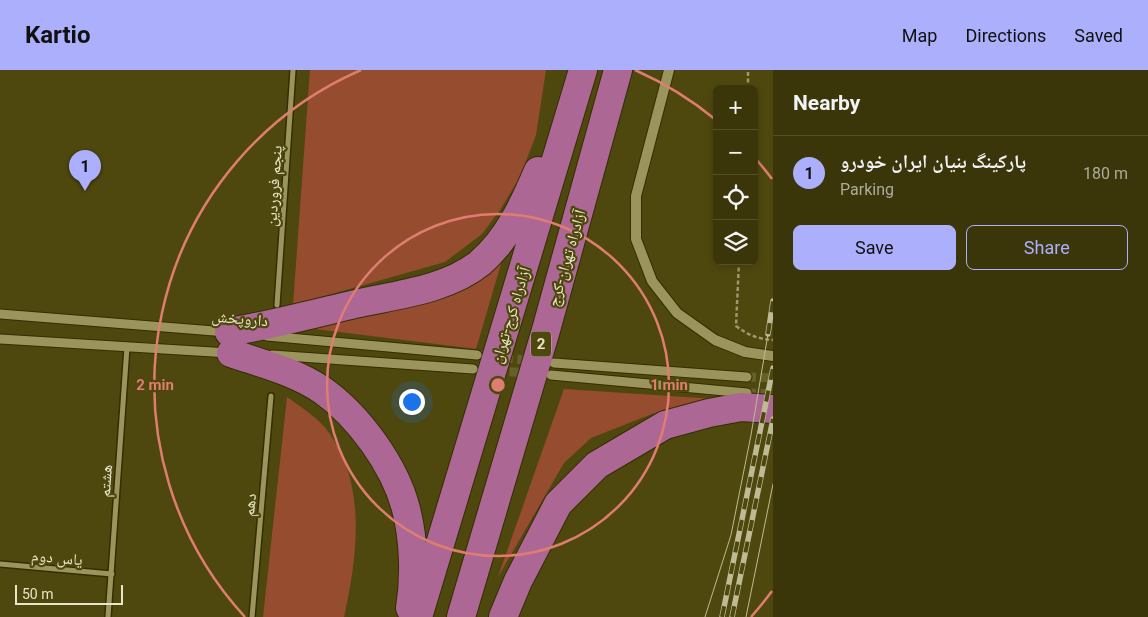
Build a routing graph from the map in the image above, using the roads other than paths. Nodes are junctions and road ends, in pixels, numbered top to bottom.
1 (293, 70) edge
2 (618, 70) edge
3 (669, 70) edge
4 (581, 77) edge
5 (277, 305) dead end
6 (0, 314) edge
7 (0, 339) edge
8 (230, 343) junction
9 (127, 347) junction
10 (477, 355) tunnel mouth
11 (773, 356) edge
12 (554, 363) dead end
13 (474, 369) dead end
14 (551, 375) dead end
15 (747, 377) tunnel mouth
16 (746, 393) tunnel mouth
17 (272, 396) dead end
18 (773, 410) tunnel mouth
19 (0, 564) edge
20 (112, 574) junction
21 (108, 617) edge
22 (252, 617) edge
23 (409, 617) edge
24 (418, 617) edge
25 (461, 617) edge
26 (503, 617) edge

1 - 5 street, پنجم فروردین
2 - 25 highway, آزادراه تهران-کرج / 2
3 - 11 main road
4 - 8 highway
4 - 24 highway, آزادراه کرج-تهران
6 - 8 street, داروپخش
7 - 9 street, داروپخش
8 - 9 street, داروپخش
8 - 10 street, داروپخش
8 - 13 street, داروپخش
8 - 23 highway
9 - 20 street, هشتم
12 - 15 street
14 - 16 street
17 - 22 street, دهم
18 - 26 highway
19 - 20 street, یاس دوم
20 - 21 street, هشتم

